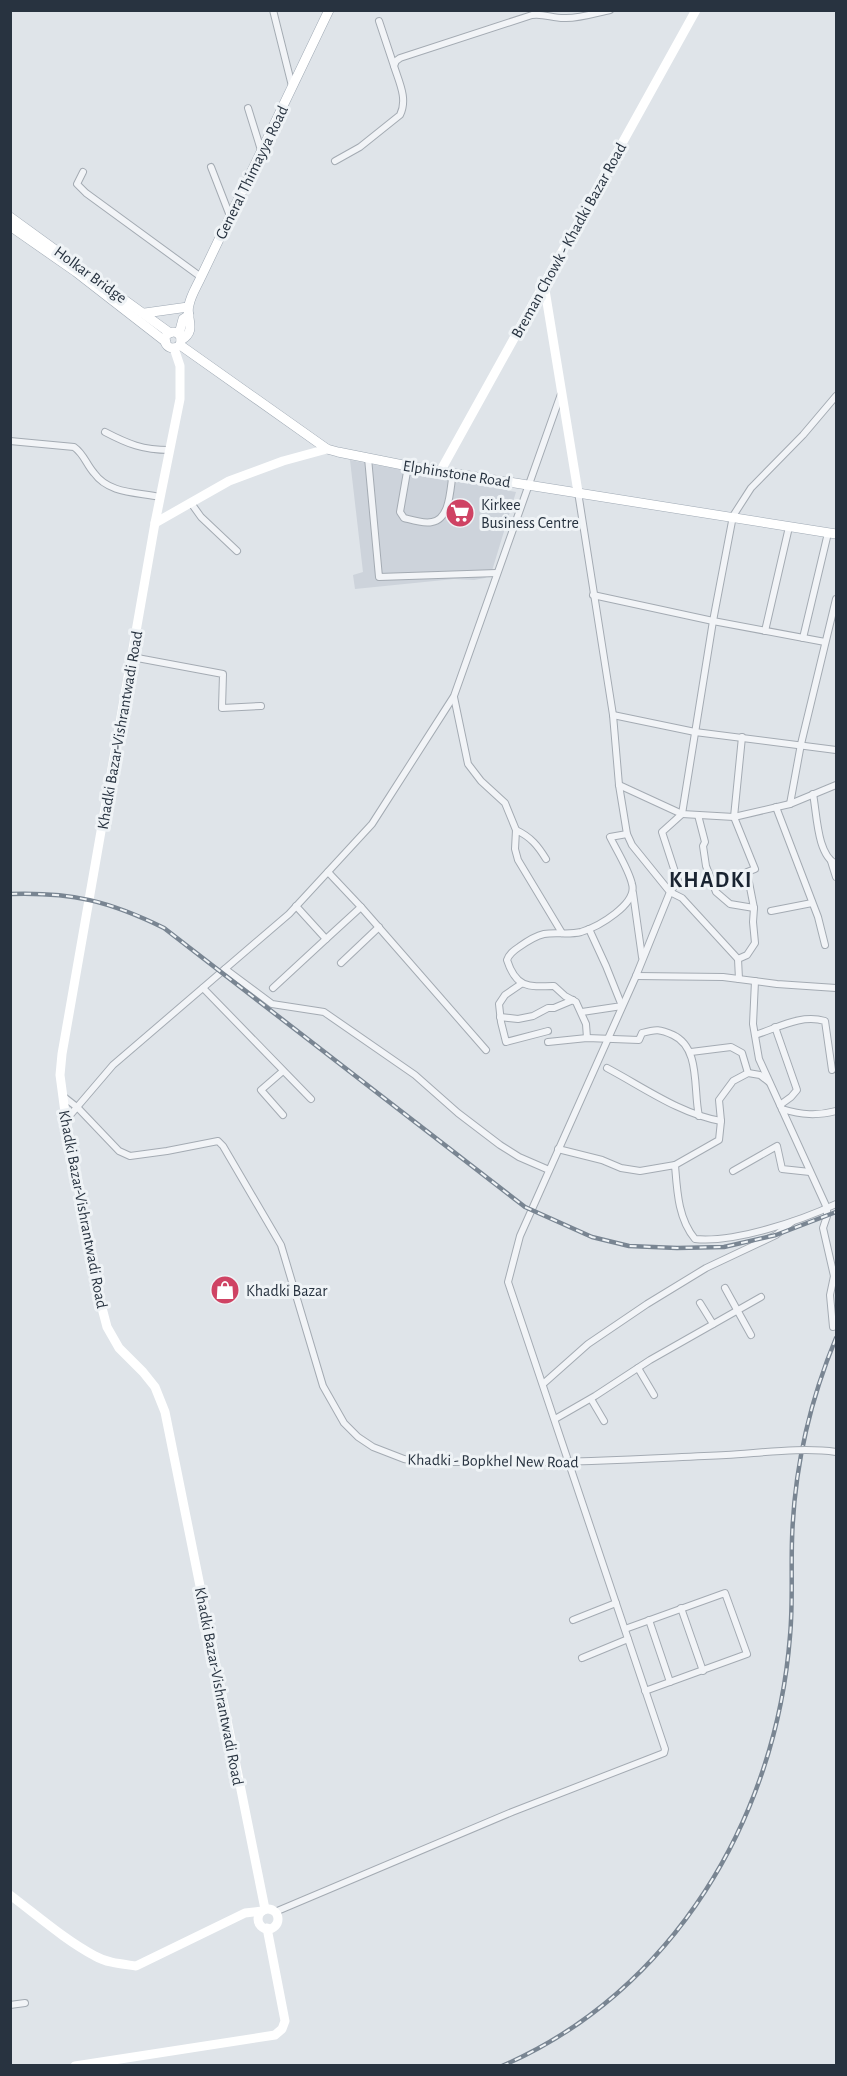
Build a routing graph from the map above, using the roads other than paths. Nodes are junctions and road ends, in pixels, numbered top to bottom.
1 (273, 10) edge
2 (329, 10) edge
3 (610, 10) edge
4 (696, 10) edge
5 (542, 12) edge
6 (380, 21) dead end
7 (394, 66) junction
8 (292, 87) junction
9 (248, 108) dead end
10 (262, 151) junction
11 (335, 161) dead end
12 (211, 166) dead end
13 (83, 172) dead end
14 (230, 216) junction
15 (10, 217) edge
16 (10, 226) edge
17 (201, 277) junction
18 (544, 284) junction
19 (188, 311) junction
20 (145, 313) junction
21 (175, 340) junction
22 (562, 392) junction
23 (837, 396) edge
24 (105, 432) dead end
25 (10, 441) edge
26 (327, 448) junction
27 (169, 450) junction
28 (368, 458) junction
29 (408, 466) junction
30 (441, 470) junction
31 (453, 472) junction
32 (528, 485) junction
33 (578, 492) junction
34 (160, 497) junction
35 (191, 503) junction
36 (732, 516) junction
37 (154, 523) junction
38 (789, 527) junction
39 (832, 533) edge
40 (237, 551) dead end
41 (497, 573) junction
42 (593, 595) junction
43 (837, 599) edge
44 (712, 621) junction
45 (765, 631) junction
46 (803, 638) junction
47 (825, 642) junction
48 (132, 657) junction
49 (454, 696) junction
50 (261, 706) dead end
51 (613, 715) junction
52 (695, 732) junction
53 (741, 737) junction
54 (801, 744) junction
55 (837, 750) edge
56 (619, 785) junction
57 (836, 786) edge
58 (813, 795) junction
59 (790, 804) junction
60 (776, 807) junction
61 (682, 814) junction
62 (698, 815) junction
63 (734, 817) junction
64 (516, 830) junction
65 (627, 834) junction
66 (546, 859) dead end
67 (834, 863) edge
68 (328, 872) junction
69 (837, 877) edge
70 (633, 889) junction
71 (670, 892) junction
72 (812, 903) junction
73 (296, 906) junction
74 (361, 907) junction
75 (754, 908) junction
76 (771, 911) dead end
77 (379, 927) junction
78 (589, 929) junction
79 (562, 933) junction
80 (326, 939) junction
81 (825, 945) dead end
82 (738, 959) junction
83 (643, 960) junction
84 (341, 963) dead end
85 (225, 969) junction
86 (636, 976) junction
87 (739, 979) junction
88 (755, 981) junction
89 (521, 984) junction
90 (203, 988) junction
91 (273, 988) dead end
92 (837, 988) edge
93 (573, 1000) junction
94 (622, 1006) junction
95 (582, 1012) junction
96 (500, 1017) junction
97 (775, 1027) junction
98 (548, 1031) dead end
99 (755, 1035) junction
100 (587, 1038) junction
101 (607, 1039) junction
102 (548, 1042) dead end
103 (486, 1050) dead end
104 (691, 1052) junction
105 (607, 1068) dead end
106 (832, 1070) dead end
107 (283, 1071) junction
108 (748, 1072) junction
109 (769, 1082) junction
110 (63, 1097) junction
111 (311, 1099) dead end
112 (781, 1107) junction
113 (78, 1108) junction
114 (837, 1111) edge
115 (283, 1115) dead end
116 (699, 1116) junction
117 (66, 1120) junction
118 (721, 1121) junction
119 (558, 1149) junction
120 (675, 1165) junction
121 (549, 1170) junction
122 (733, 1171) dead end
123 (810, 1172) junction
124 (837, 1204) edge
125 (827, 1208) junction
126 (796, 1219) junction
127 (725, 1288) dead end
128 (761, 1297) dead end
129 (700, 1303) dead end
130 (738, 1310) junction
131 (713, 1324) junction
132 (833, 1327) dead end
133 (752, 1335) dead end
134 (638, 1368) junction
135 (543, 1384) junction
136 (654, 1395) dead end
137 (591, 1399) junction
138 (555, 1419) junction
139 (604, 1421) dead end
140 (837, 1452) edge
141 (616, 1603) junction
142 (681, 1608) junction
143 (573, 1620) dead end
144 (649, 1620) junction
145 (625, 1629) junction
146 (628, 1639) junction
147 (582, 1658) dead end
148 (703, 1671) junction
149 (670, 1682) junction
150 (645, 1691) junction
151 (10, 1896) edge
152 (263, 1910) junction
153 (275, 1912) junction
154 (267, 1928) junction
155 (25, 2003) dead end
156 (10, 2005) edge
157 (75, 2066) edge

1 - 8 street
2 - 8 street, General Thimayya Road
3 - 5 street
4 - 18 street, Breman Chowk - Khadki Bazar Road
5 - 7 street
6 - 7 street
7 - 11 street
8 - 10 street, General Thimayya Road
9 - 10 street
10 - 14 street, General Thimayya Road
12 - 14 street
13 - 17 street
14 - 17 street, General Thimayya Road
15 - 20 street, Holkar Bridge
16 - 21 street, Elphinstone Road
17 - 19 street, General Thimayya Road
18 - 22 street
18 - 30 street, Breman Chowk - Khadki Bazar Road
19 - 20 street
19 - 21 street, General Thimayya Road
20 - 21 street, Holkar Bridge
21 - 26 street, Elphinstone Road
21 - 27 street, Khadki Bazar-Vishrantwadi Road
22 - 32 street
22 - 33 street
23 - 36 street
24 - 27 street
25 - 34 street
26 - 28 street, Elphinstone Road
26 - 35 street
27 - 34 street, Khadki Bazar-Vishrantwadi Road
28 - 29 street, Elphinstone Road
28 - 41 street
29 - 30 street, Elphinstone Road
29 - 31 street
30 - 31 street, Elphinstone Road
31 - 32 street, Elphinstone Road
32 - 33 street, Elphinstone Road
32 - 41 street
33 - 36 street, Elphinstone Road
33 - 42 street
34 - 37 street, Khadki Bazar-Vishrantwadi Road
35 - 37 street
35 - 40 street
36 - 38 street, Elphinstone Road
36 - 44 street
37 - 48 street, Khadki Bazar-Vishrantwadi Road
38 - 39 street, Elphinstone Road
38 - 45 street
39 - 46 street
41 - 49 street
42 - 44 street
42 - 51 street
43 - 47 street
44 - 45 street
44 - 52 street
45 - 46 street
46 - 47 street
47 - 54 street
48 - 50 street
48 - 110 street, Khadki Bazar-Vishrantwadi Road
49 - 64 street
49 - 68 street
51 - 52 street
51 - 56 street
52 - 53 street
52 - 61 street
53 - 54 street
53 - 63 street
54 - 55 street
54 - 59 street
56 - 61 street
56 - 65 street
57 - 58 street
58 - 59 street
58 - 67 street
59 - 60 street
60 - 63 street
60 - 72 street
61 - 62 street
61 - 71 street
62 - 63 street
62 - 75 street
63 - 75 street
64 - 66 street
64 - 79 street
65 - 70 street
65 - 71 street
67 - 69 street
68 - 73 street
68 - 74 street
70 - 78 street
70 - 83 street
71 - 82 street
71 - 83 street
72 - 76 street
72 - 81 street
73 - 80 street
73 - 85 street
74 - 77 street
74 - 80 street
75 - 82 street
77 - 84 street
77 - 103 street
78 - 79 street
78 - 94 street
79 - 89 street
80 - 91 street
82 - 87 street
83 - 86 street
85 - 90 street
85 - 121 street
86 - 87 street
86 - 94 street
87 - 88 street
88 - 92 street
88 - 99 street
89 - 93 street
89 - 96 street
90 - 107 street
90 - 113 street
93 - 95 street
93 - 96 street
94 - 95 street
94 - 101 street
95 - 100 street
96 - 98 street
97 - 99 street
97 - 106 street
97 - 112 street
99 - 109 street
100 - 101 street
100 - 102 street
101 - 104 street
101 - 119 street
104 - 108 street
104 - 116 street
105 - 116 street
107 - 111 street
107 - 115 street
108 - 109 street
108 - 118 street
109 - 112 street
110 - 113 street
110 - 117 street, Khadki Bazar-Vishrantwadi Road
112 - 114 street
112 - 123 street
113 - 117 street
113 - 140 street, Khadki - Bopkhel New Road, bridge
116 - 118 street
117 - 152 street, Khadki Bazar-Vishrantwadi Road
118 - 120 street
119 - 120 street
119 - 121 street
120 - 126 street
121 - 135 street
122 - 123 street
123 - 125 street
124 - 125 street
125 - 126 street
125 - 132 street
126 - 135 street
127 - 130 street
128 - 130 street
129 - 131 street
130 - 131 street
130 - 133 street
131 - 134 street
134 - 136 street
134 - 137 street
135 - 138 street
137 - 138 street
137 - 139 street
138 - 141 street
141 - 143 street
141 - 145 street
142 - 144 street
142 - 148 street
142 - 148 street
144 - 145 street
144 - 149 street
145 - 146 street
146 - 147 street
146 - 150 street
148 - 149 street
149 - 150 street
150 - 153 street
151 - 152 street
152 - 153 street
152 - 154 street
153 - 154 street
154 - 157 street
155 - 156 street

